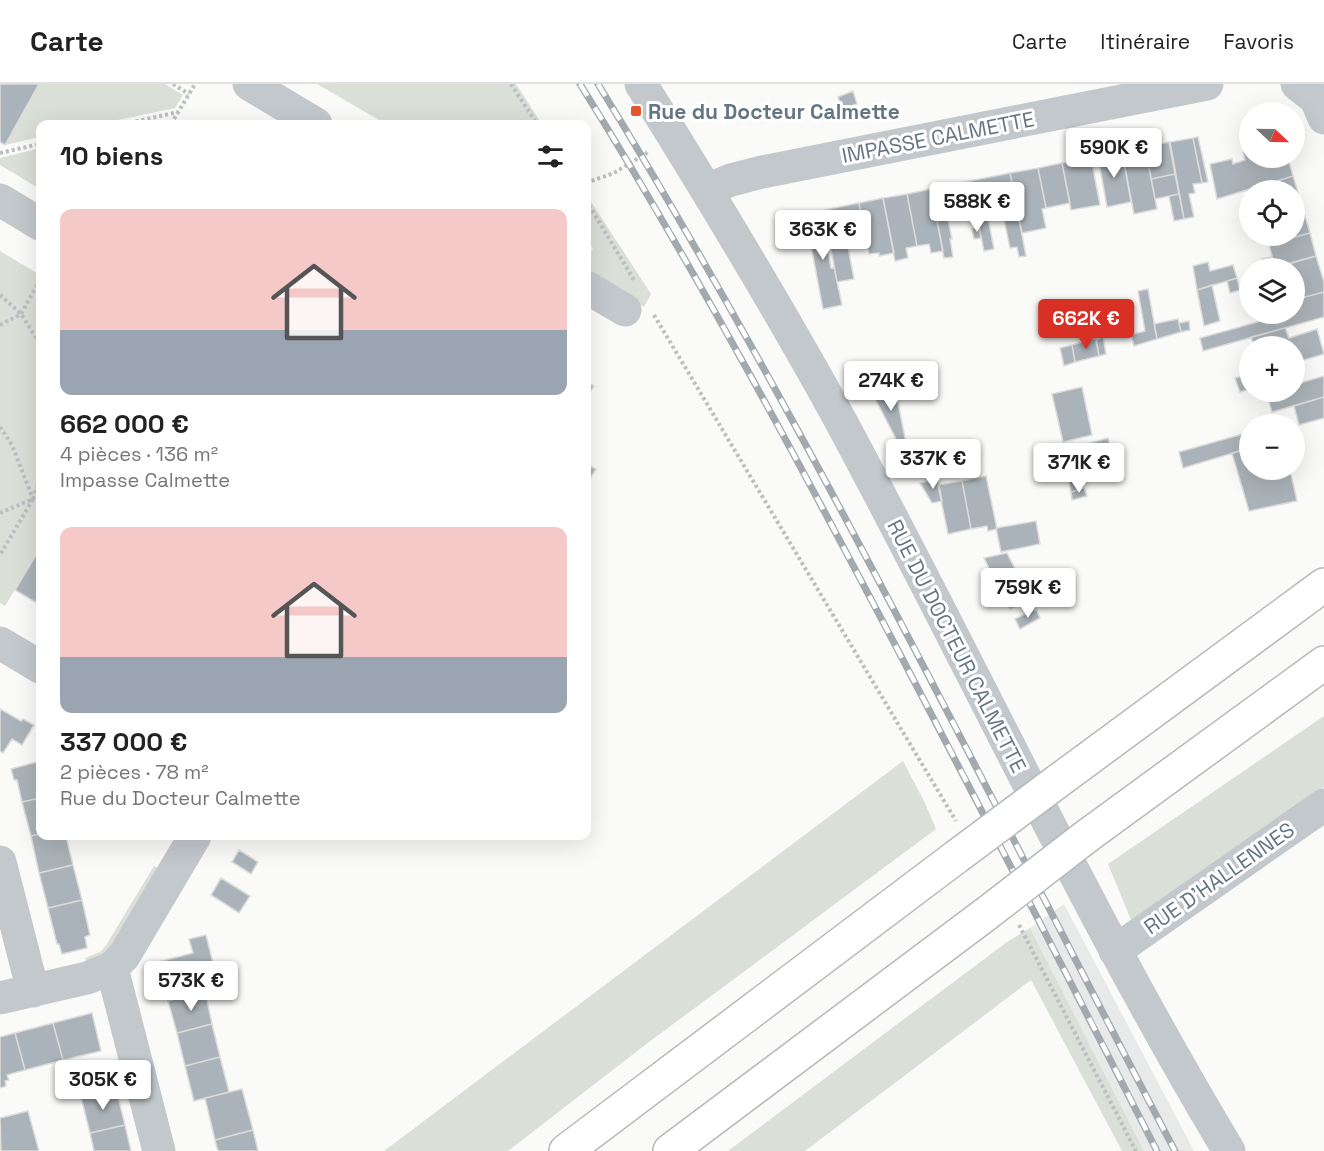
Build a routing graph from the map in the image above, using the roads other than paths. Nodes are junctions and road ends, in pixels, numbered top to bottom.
1 (249, 84) edge
2 (640, 84) edge
3 (1207, 84) edge
4 (1297, 84) edge
5 (1324, 118) edge
6 (309, 120) edge
7 (707, 190) junction
8 (0, 200) edge
9 (36, 222) edge
10 (591, 288) edge
11 (638, 302) road end
12 (1324, 585) edge
13 (0, 643) edge
14 (1324, 663) edge
15 (36, 665) edge
16 (1324, 805) edge
17 (193, 840) edge
18 (0, 862) edge
19 (1115, 951) junction
20 (112, 968) junction
21 (33, 991) junction
22 (0, 998) edge
23 (159, 1151) edge
24 (566, 1151) edge
25 (670, 1151) edge
26 (1229, 1151) edge

1 - 6 street
2 - 7 street, RUE DU DOCTEUR CALMETTE
3 - 7 street, IMPASSE CALMETTE
4 - 5 street
7 - 19 street, RUE DU DOCTEUR CALMETTE
8 - 9 street
10 - 11 street
12 - 24 highway, bridge
13 - 15 street
14 - 25 highway, bridge
16 - 19 street, RUE D'HALLENNES
17 - 20 street
18 - 21 street
19 - 26 street, RUE DU DOCTEUR CALMETTE
20 - 21 street
20 - 23 street
21 - 22 street

